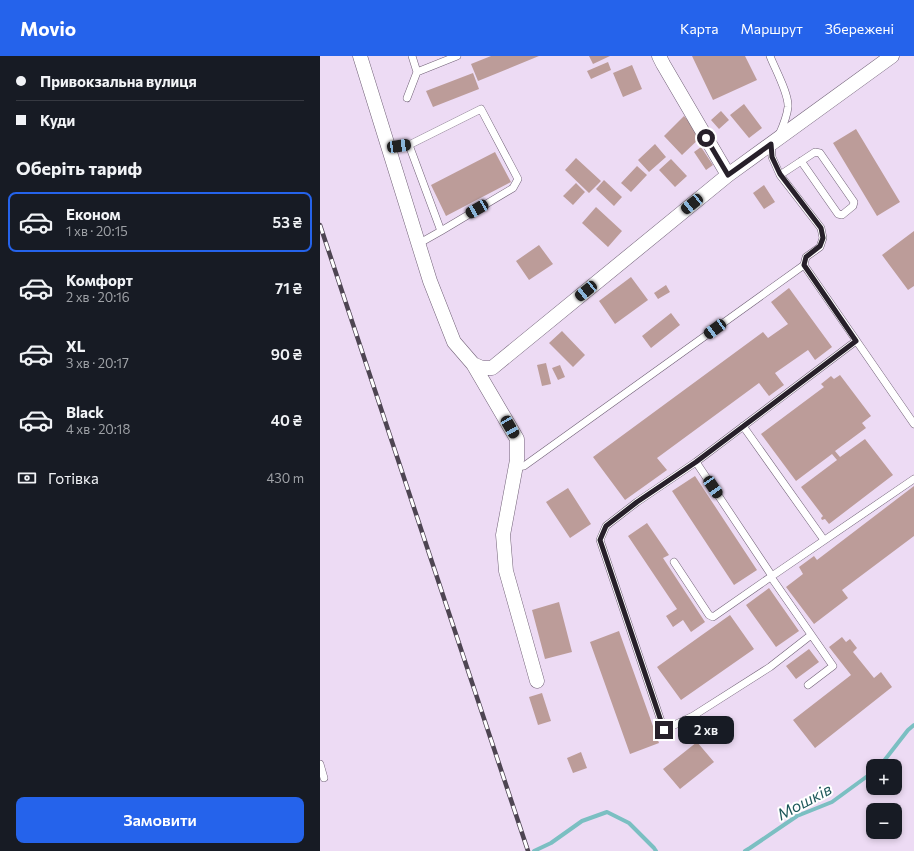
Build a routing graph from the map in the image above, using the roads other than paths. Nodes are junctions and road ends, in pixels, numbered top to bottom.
1 (360, 56) edge
2 (412, 56) edge
3 (457, 56) edge
4 (659, 56) edge
5 (770, 56) edge
6 (892, 56) edge
7 (417, 72) junction
8 (407, 98) dead end
9 (774, 141) junction
10 (409, 145) junction
11 (388, 148) junction
12 (801, 161) junction
13 (780, 174) junction
14 (728, 175) junction
15 (441, 231) junction
16 (418, 244) junction
17 (804, 265) junction
18 (856, 341) junction
19 (473, 364) junction
20 (914, 424) edge
21 (743, 426) junction
22 (696, 462) junction
23 (516, 467) junction
24 (914, 479) edge
25 (824, 540) junction
26 (674, 562) dead end
27 (771, 577) junction
28 (811, 635) junction
29 (537, 681) dead end
30 (808, 685) dead end
31 (320, 764) edge
32 (324, 778) dead end

1 - 11 street
2 - 7 lane
3 - 7 lane
4 - 14 street
5 - 9 lane
6 - 9 street
7 - 8 lane
9 - 13 lane
9 - 14 street
10 - 11 lane
10 - 15 lane
10 - 15 lane
11 - 16 street
12 - 12 lane
12 - 13 lane
13 - 17 lane
14 - 19 street
15 - 16 lane
16 - 19 street
17 - 18 lane
17 - 23 lane
18 - 20 lane
18 - 21 lane
19 - 23 street
21 - 22 lane
21 - 25 lane
22 - 27 lane
22 - 28 lane
23 - 29 street
24 - 25 lane
25 - 27 lane
26 - 27 lane
27 - 28 lane
28 - 30 lane
31 - 32 lane

